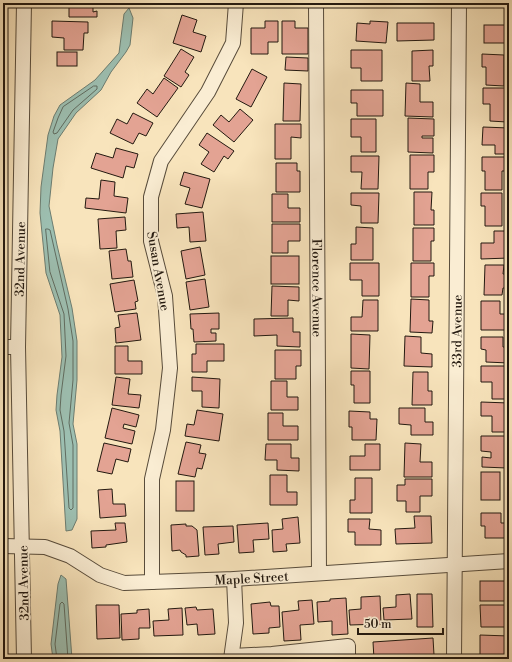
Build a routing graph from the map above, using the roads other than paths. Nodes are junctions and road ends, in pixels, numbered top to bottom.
1 (24, 3) edge
2 (236, 3) edge
3 (316, 3) edge
4 (459, 3) edge
5 (3, 347) edge
6 (18, 347) junction
7 (3, 546) edge
8 (22, 546) junction
9 (509, 561) edge
10 (454, 564) junction
11 (319, 572) junction
12 (234, 578) junction
13 (152, 582) junction
14 (232, 657) edge
15 (24, 659) edge
16 (348, 659) edge
17 (454, 659) edge

1 - 6 street, 32nd Avenue
2 - 13 street, Susan Avenue
3 - 11 street, Florence Avenue
4 - 10 street, 33rd Avenue
5 - 6 street
6 - 8 street, 32nd Avenue
7 - 8 street, Maple Street
8 - 13 street, Maple Street
8 - 15 street, 32nd Avenue
9 - 10 street, Maple Street
10 - 11 street, Maple Street
10 - 17 street, 33rd Avenue
11 - 12 street, Maple Street
12 - 13 street, Maple Street
12 - 14 street
14 - 16 street

